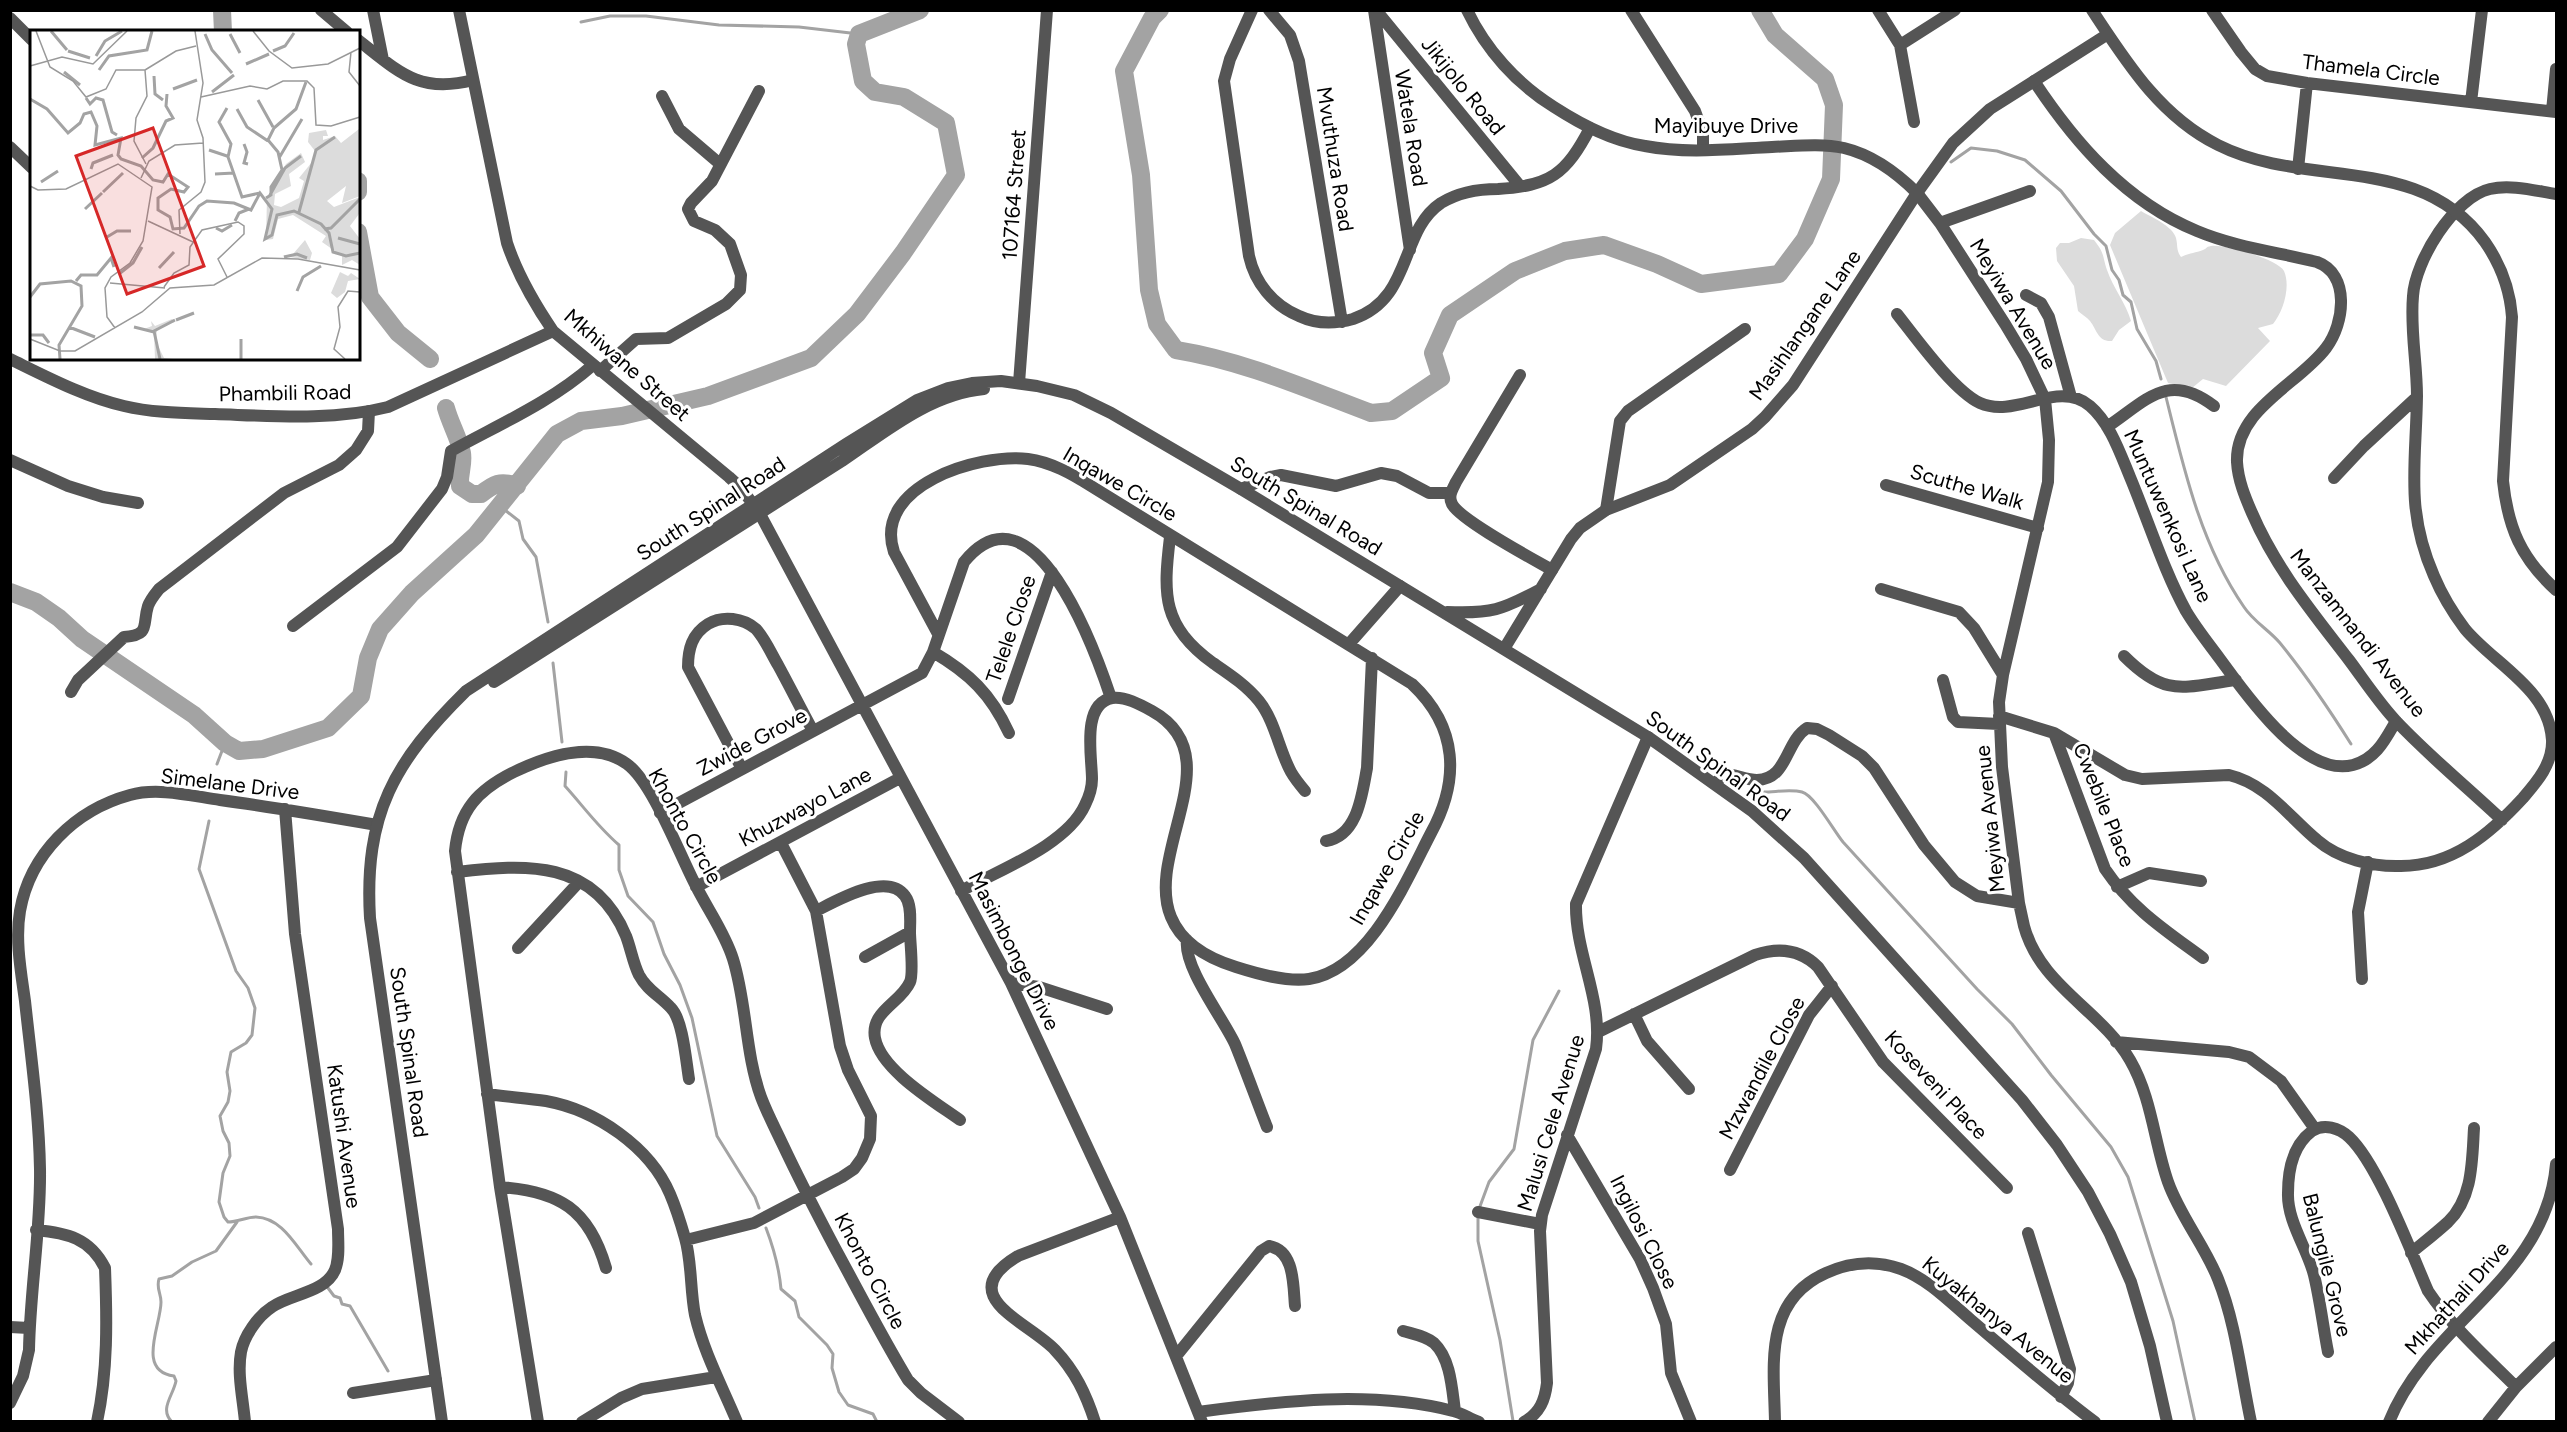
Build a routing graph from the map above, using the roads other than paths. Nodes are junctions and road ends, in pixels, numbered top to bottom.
1 (321, 10) edge
2 (373, 10) edge
3 (459, 10) edge
4 (1047, 10) edge
5 (1252, 10) edge
6 (1269, 10) edge
7 (1375, 10) edge
8 (1467, 10) edge
9 (1631, 10) edge
10 (1878, 10) edge
11 (1955, 10) edge
12 (2092, 10) edge
13 (2212, 10) edge
14 (2482, 10) edge
15 (10, 18) edge
16 (345, 30) edge
17 (2108, 34) junction
18 (30, 38) edge
19 (360, 42) edge
20 (1900, 45) junction
21 (383, 60) junction
22 (2556, 69) edge
23 (473, 80) junction
24 (2034, 81) junction
25 (2307, 83) junction
26 (759, 90) dead end
27 (662, 96) dead end
28 (2471, 102) junction
29 (2554, 111) edge
30 (1914, 122) dead end
31 (1590, 129) junction
32 (10, 147) edge
33 (1703, 150) junction
34 (720, 164) junction
35 (30, 166) edge
36 (2298, 169) junction
37 (1520, 186) junction
38 (2030, 191) dead end
39 (1917, 193) junction
40 (2556, 194) edge
41 (2456, 212) junction
42 (1940, 223) junction
43 (1410, 250) junction
44 (2026, 295) dead end
45 (1897, 314) dead end
46 (1342, 322) junction
47 (1745, 329) dead end
48 (553, 331) junction
49 (10, 359) edge
50 (601, 371) junction
51 (1520, 375) dead end
52 (1014, 383) junction
53 (2071, 397) junction
54 (2417, 398) junction
55 (2045, 399) junction
56 (2214, 406) dead end
57 (369, 411) junction
58 (2107, 427) junction
59 (10, 460) edge
60 (2334, 477) dead end
61 (1886, 484) dead end
62 (1241, 489) junction
63 (1450, 493) junction
64 (138, 503) dead end
65 (757, 509) junction
66 (1606, 510) junction
67 (2038, 528) junction
68 (1170, 537) junction
69 (1552, 570) junction
70 (1052, 572) junction
71 (1400, 586) junction
72 (1542, 588) junction
73 (1881, 589) dead end
74 (2556, 590) edge
75 (1445, 612) junction
76 (293, 626) dead end
77 (938, 634) junction
78 (1349, 644) junction
79 (1504, 649) junction
80 (933, 652) junction
81 (2124, 656) dead end
82 (1372, 658) junction
83 (2003, 675) junction
84 (1943, 680) dead end
85 (2236, 680) junction
86 (70, 692) dead end
87 (1111, 698) junction
88 (1008, 699) dead end
89 (863, 706) junction
90 (1999, 720) junction
91 (2396, 721) junction
92 (813, 731) junction
93 (1009, 733) dead end
94 (2054, 733) junction
95 (1648, 737) junction
96 (741, 769) junction
97 (900, 778) junction
98 (1715, 784) junction
99 (1305, 791) dead end
100 (285, 809) junction
101 (660, 813) junction
102 (2502, 820) junction
103 (377, 825) junction
104 (1326, 842) dead end
105 (781, 843) junction
106 (2368, 862) junction
107 (457, 872) junction
108 (2201, 881) dead end
109 (579, 882) junction
110 (696, 887) junction
111 (2117, 887) junction
112 (961, 891) junction
113 (2019, 903) junction
114 (816, 910) junction
115 (910, 932) junction
116 (1187, 940) junction
117 (518, 948) dead end
118 (865, 957) dead end
119 (2203, 958) dead end
120 (2362, 979) dead end
121 (1011, 983) junction
122 (1832, 986) junction
123 (1107, 1009) dead end
124 (1634, 1014) junction
125 (1599, 1032) junction
126 (2116, 1042) junction
127 (689, 1079) dead end
128 (1689, 1089) dead end
129 (487, 1094) junction
130 (960, 1120) dead end
131 (1267, 1127) dead end
132 (2474, 1128) dead end
133 (2315, 1129) junction
134 (1567, 1135) junction
135 (2556, 1164) edge
136 (1730, 1170) dead end
137 (500, 1187) junction
138 (2007, 1188) dead end
139 (807, 1196) junction
140 (1478, 1212) dead end
141 (1120, 1217) junction
142 (1540, 1224) junction
143 (36, 1230) junction
144 (2028, 1233) dead end
145 (686, 1240) junction
146 (2411, 1253) junction
147 (606, 1268) dead end
148 (1295, 1306) dead end
149 (10, 1327) edge
150 (2456, 1327) junction
151 (29, 1328) junction
152 (1403, 1331) dead end
153 (2556, 1347) edge
154 (2328, 1352) dead end
155 (1177, 1355) junction
156 (716, 1377) junction
157 (436, 1380) junction
158 (2516, 1387) junction
159 (353, 1393) dead end
160 (2061, 1397) junction
161 (10, 1403) edge
162 (1455, 1411) junction
163 (1200, 1417) edge
164 (1476, 1421) edge
165 (97, 1422) edge
166 (245, 1422) edge
167 (442, 1422) edge
168 (538, 1422) edge
169 (582, 1422) edge
170 (737, 1422) edge
171 (959, 1422) edge
172 (1095, 1422) edge
173 (1524, 1422) edge
174 (1691, 1422) edge
175 (1775, 1422) edge
176 (2095, 1422) edge
177 (2167, 1422) edge
178 (2251, 1422) edge
179 (2389, 1422) edge
180 (2488, 1422) edge

1 - 16 street
2 - 21 street
3 - 23 street, Mkhiwane Street
4 - 52 street, 107164 Street
5 - 46 street
6 - 46 street, Mvuthuza Road
7 - 37 street, Jikijolo Road
7 - 43 street, Watela Road
8 - 31 street, Mayibuye Drive
9 - 33 street
10 - 20 street
11 - 20 street
12 - 17 street
13 - 25 street, Thamela Circle
14 - 28 street
15 - 18 street
17 - 24 street, Masihlangane Lane
17 - 36 street
19 - 21 street
20 - 30 street
21 - 23 street
22 - 29 street
23 - 48 street, Mkhiwane Street
24 - 39 street, Masihlangane Lane
24 - 91 street, Manzamnandi Avenue
25 - 28 street, Thamela Circle
25 - 36 street
26 - 34 street
27 - 34 street
28 - 29 street, Thamela Circle
31 - 33 street, Mayibuye Drive
31 - 37 street
32 - 35 street
33 - 39 street, Mayibuye Drive
34 - 50 street
36 - 41 street
37 - 43 street
38 - 42 street
39 - 42 street, Meyiwa Avenue
39 - 66 street, Masihlangane Lane
40 - 41 street
41 - 54 street
41 - 74 street
42 - 55 street, Meyiwa Avenue
43 - 46 street
44 - 53 street
45 - 55 street
47 - 66 street
48 - 50 street, Mkhiwane Street
48 - 57 street, Phambili Road
49 - 57 street, Phambili Road
50 - 65 street, Mkhiwane Street
50 - 76 street
51 - 63 street
52 - 62 street, South Spinal Road
52 - 65 street, South Spinal Road
53 - 55 street
53 - 58 street, Muntuwenkosi Lane
54 - 60 street
54 - 102 street
55 - 67 street, Meyiwa Avenue
56 - 58 street, Muntuwenkosi Lane
57 - 86 street
58 - 85 street, Muntuwenkosi Lane
59 - 64 street
61 - 67 street, Scuthe Walk
62 - 63 street
62 - 71 street, South Spinal Road
63 - 69 street
65 - 89 street, Masimbonge Drive
65 - 103 street, South Spinal Road
66 - 69 street, Masihlangane Lane
67 - 83 street, Meyiwa Avenue
68 - 77 street, Inqawe Circle
68 - 78 street, Inqawe Circle
68 - 99 street
69 - 72 street, Masihlangane Lane
70 - 77 street, Zwide Grove
70 - 87 street, Zwide Grove
70 - 88 street, Telele Close
71 - 75 street, South Spinal Road
71 - 78 street
72 - 75 street
72 - 79 street, Masihlangane Lane
73 - 83 street
75 - 79 street, South Spinal Road
77 - 80 street, Zwide Grove
78 - 82 street, Inqawe Circle
79 - 95 street, South Spinal Road
80 - 89 street, Zwide Grove
80 - 93 street
81 - 85 street
82 - 104 street
82 - 116 street, Inqawe Circle
83 - 90 street, Meyiwa Avenue
84 - 90 street
85 - 91 street, Muntuwenkosi Lane
87 - 112 street
87 - 116 street, Inqawe Circle
89 - 92 street, Zwide Grove
89 - 97 street, Masimbonge Drive
90 - 94 street
90 - 113 street, Meyiwa Avenue
91 - 102 street, Manzamnandi Avenue
92 - 96 street, Zwide Grove
92 - 96 street
94 - 106 street
94 - 111 street, Cwebile Place
95 - 98 street, South Spinal Road
95 - 125 street, Malusi Cele Avenue
96 - 101 street, Zwide Grove
97 - 105 street, Khuzwayo Lane
97 - 112 street, Masimbonge Drive
98 - 113 street
98 - 177 street, South Spinal Road
100 - 103 street, Simelane Drive
100 - 143 street, Simelane Drive
100 - 166 street, Katushi Avenue
101 - 107 street, Khonto Circle
101 - 110 street, Khonto Circle
102 - 106 street
103 - 157 street, South Spinal Road
105 - 110 street, Khuzwayo Lane
105 - 114 street
106 - 120 street
107 - 109 street
107 - 129 street, Khonto Circle
108 - 111 street
109 - 117 street
109 - 127 street
110 - 139 street, Khonto Circle
111 - 119 street, Cwebile Place
112 - 121 street, Masimbonge Drive
113 - 126 street, Meyiwa Avenue
114 - 115 street
114 - 139 street
115 - 118 street
115 - 130 street
116 - 131 street
121 - 123 street
121 - 141 street, Masimbonge Drive
122 - 124 street, Koseveni Place
122 - 136 street, Mzwandile Close
122 - 138 street, Koseveni Place
124 - 125 street, Koseveni Place
124 - 128 street
125 - 134 street, Malusi Cele Avenue
126 - 133 street
126 - 178 street, Meyiwa Avenue
129 - 137 street, Khonto Circle
129 - 145 street
132 - 146 street
133 - 146 street
133 - 154 street, Balungile Grove
134 - 142 street, Malusi Cele Avenue
134 - 174 street, Ingilosi Close
135 - 150 street, Mkhathali Drive
137 - 147 street
137 - 168 street, Khonto Circle
139 - 145 street
139 - 171 street, Khonto Circle
140 - 142 street
141 - 155 street, Masimbonge Drive
141 - 172 street
142 - 173 street, Malusi Cele Avenue
143 - 151 street, Simelane Drive
143 - 165 street
144 - 160 street
145 - 156 street
146 - 150 street
148 - 155 street
149 - 151 street
150 - 158 street
150 - 179 street, Mkhathali Drive
151 - 161 street, Simelane Drive
152 - 162 street
153 - 158 street
155 - 163 street, Masimbonge Drive
156 - 169 street
156 - 170 street
157 - 159 street
157 - 167 street, South Spinal Road
158 - 180 street
160 - 175 street, Kuyakhanya Avenue
160 - 176 street, Kuyakhanya Avenue
162 - 163 street
162 - 164 street

